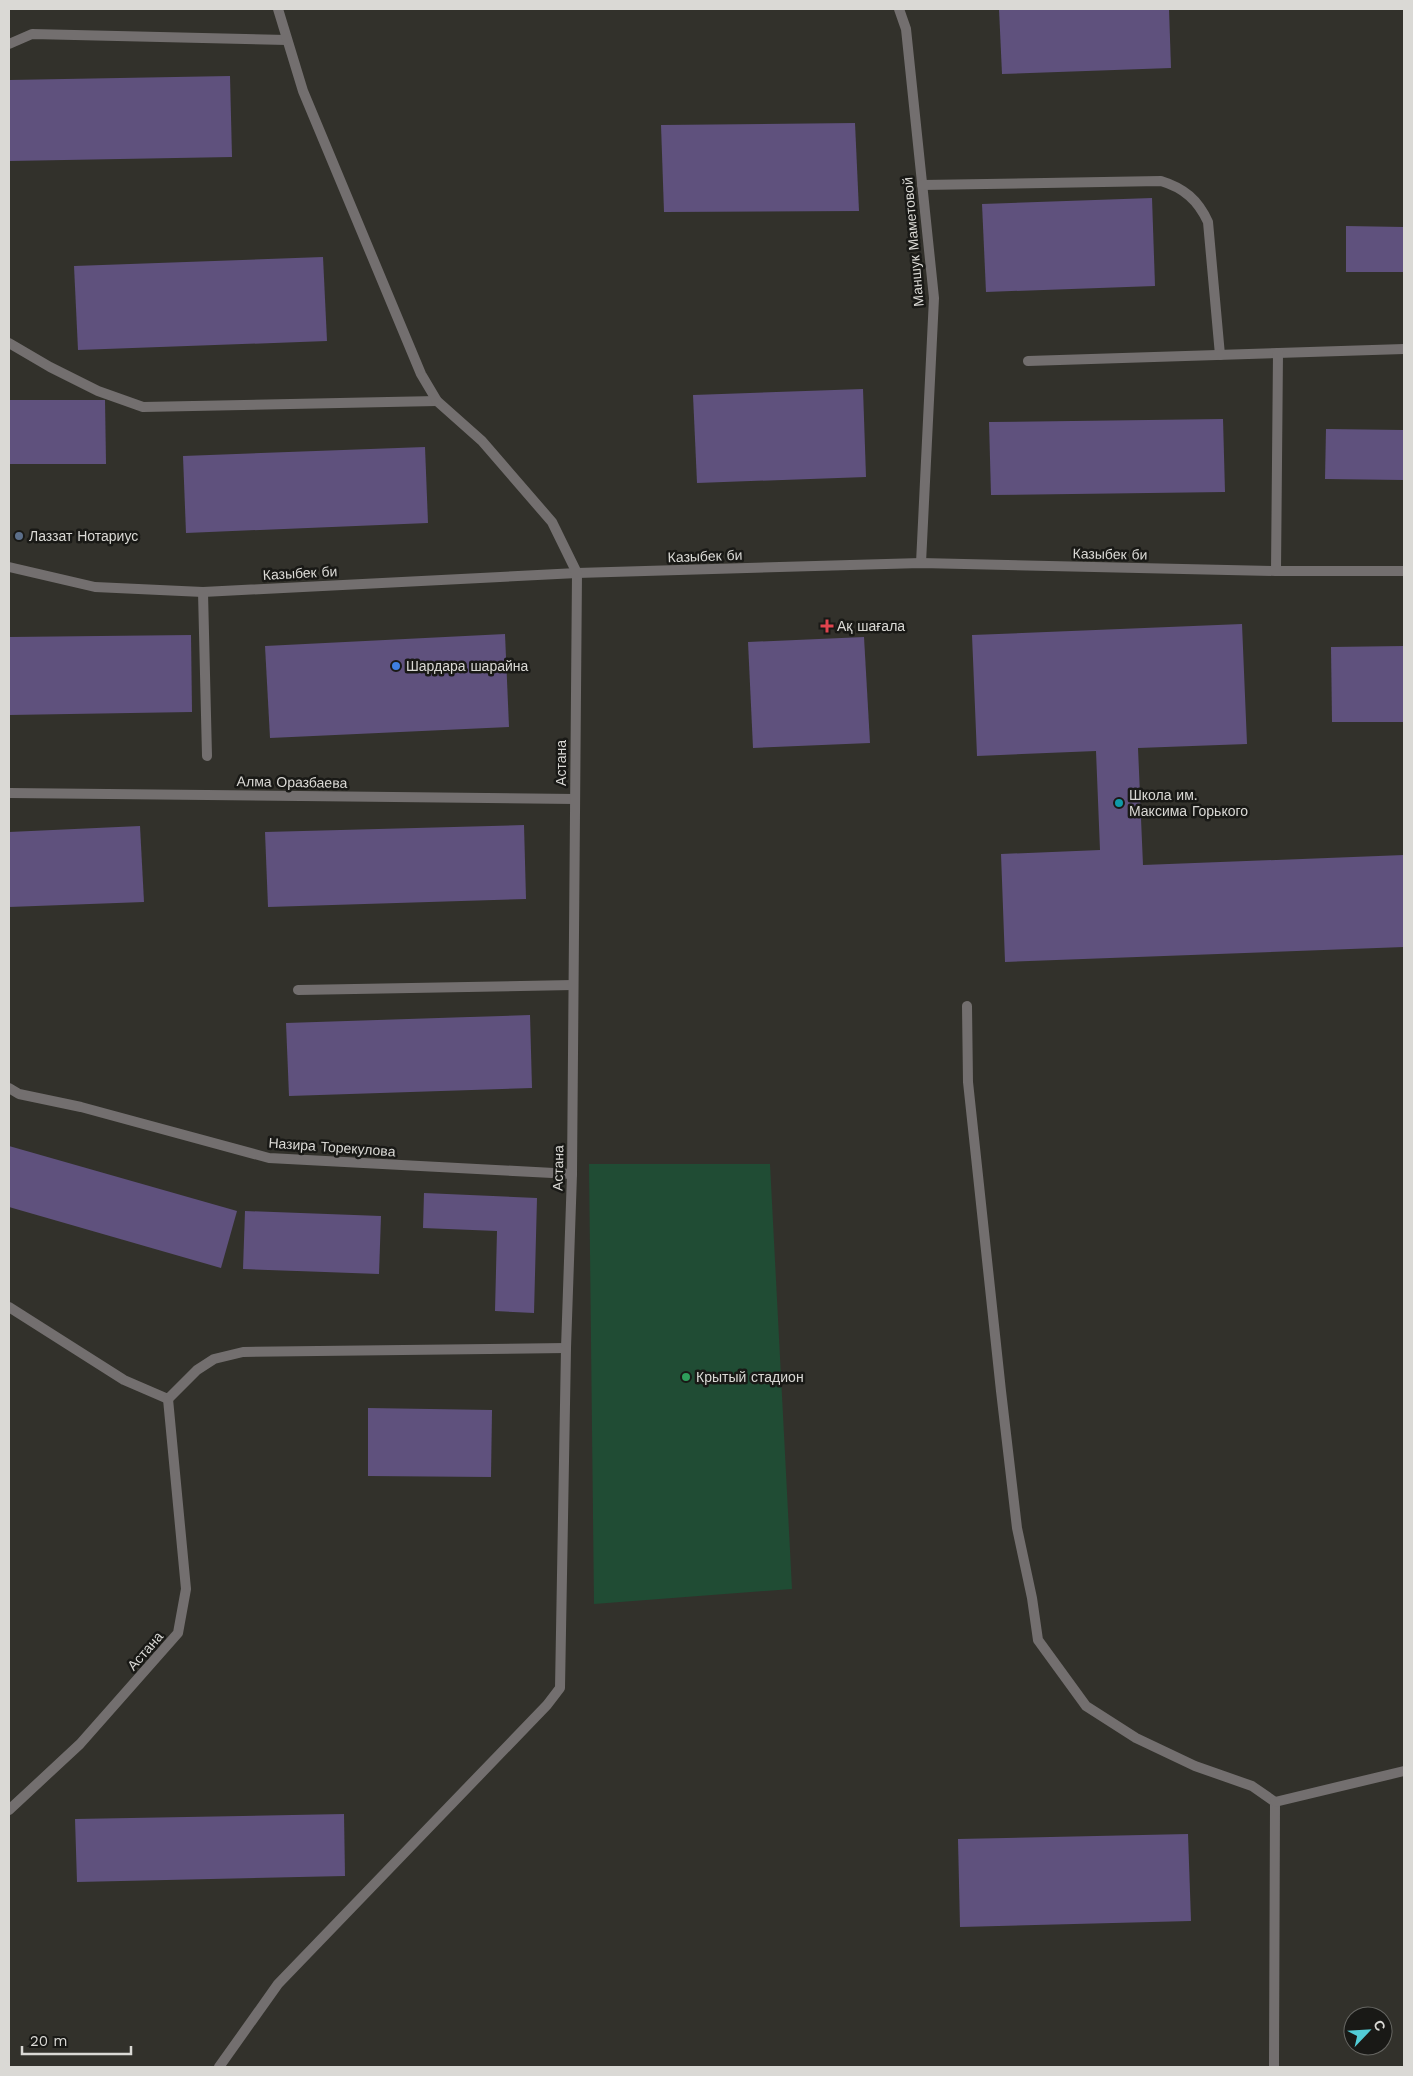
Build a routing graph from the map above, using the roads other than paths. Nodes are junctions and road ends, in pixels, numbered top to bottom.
1 (278, 9) edge
2 (899, 9) edge
3 (287, 40) junction
4 (9, 44) edge
5 (922, 185) junction
6 (9, 343) edge
7 (1404, 349) edge
8 (1278, 353) junction
9 (1220, 355) junction
10 (1028, 361) dead end
11 (437, 401) junction
12 (920, 564) junction
13 (9, 568) edge
14 (1404, 570) edge
15 (1276, 571) junction
16 (576, 573) junction
17 (203, 592) junction
18 (208, 756) dead end
19 (9, 793) edge
20 (575, 799) junction
21 (573, 985) junction
22 (298, 990) dead end
23 (966, 1006) dead end
24 (9, 1088) edge
25 (572, 1174) junction
26 (9, 1306) edge
27 (566, 1348) junction
28 (168, 1399) junction
29 (1404, 1771) edge
30 (1275, 1802) junction
31 (9, 1810) edge
32 (219, 2067) edge
33 (1274, 2067) edge

1 - 3 street
2 - 5 street, Маншук Маметовой
3 - 4 street
3 - 11 street
5 - 9 street
5 - 12 street, Маншук Маметовой
6 - 11 street
7 - 8 street
8 - 9 street
8 - 15 street
9 - 10 street
11 - 16 street
12 - 15 street, Казыбек би
12 - 16 street, Казыбек би
13 - 17 street, Казыбек би
14 - 15 street, Казыбек би
16 - 17 street, Казыбек би
16 - 20 street, Астана
17 - 18 street
19 - 20 street, Алма Оразбаева
20 - 21 street, Астана
21 - 22 street
21 - 25 street, Астана
23 - 30 street
24 - 25 street, Назира Торекулова
25 - 27 street, Астана
26 - 28 street
27 - 28 street
27 - 32 street, Астана
28 - 31 street, Астана
29 - 30 street
30 - 33 street

